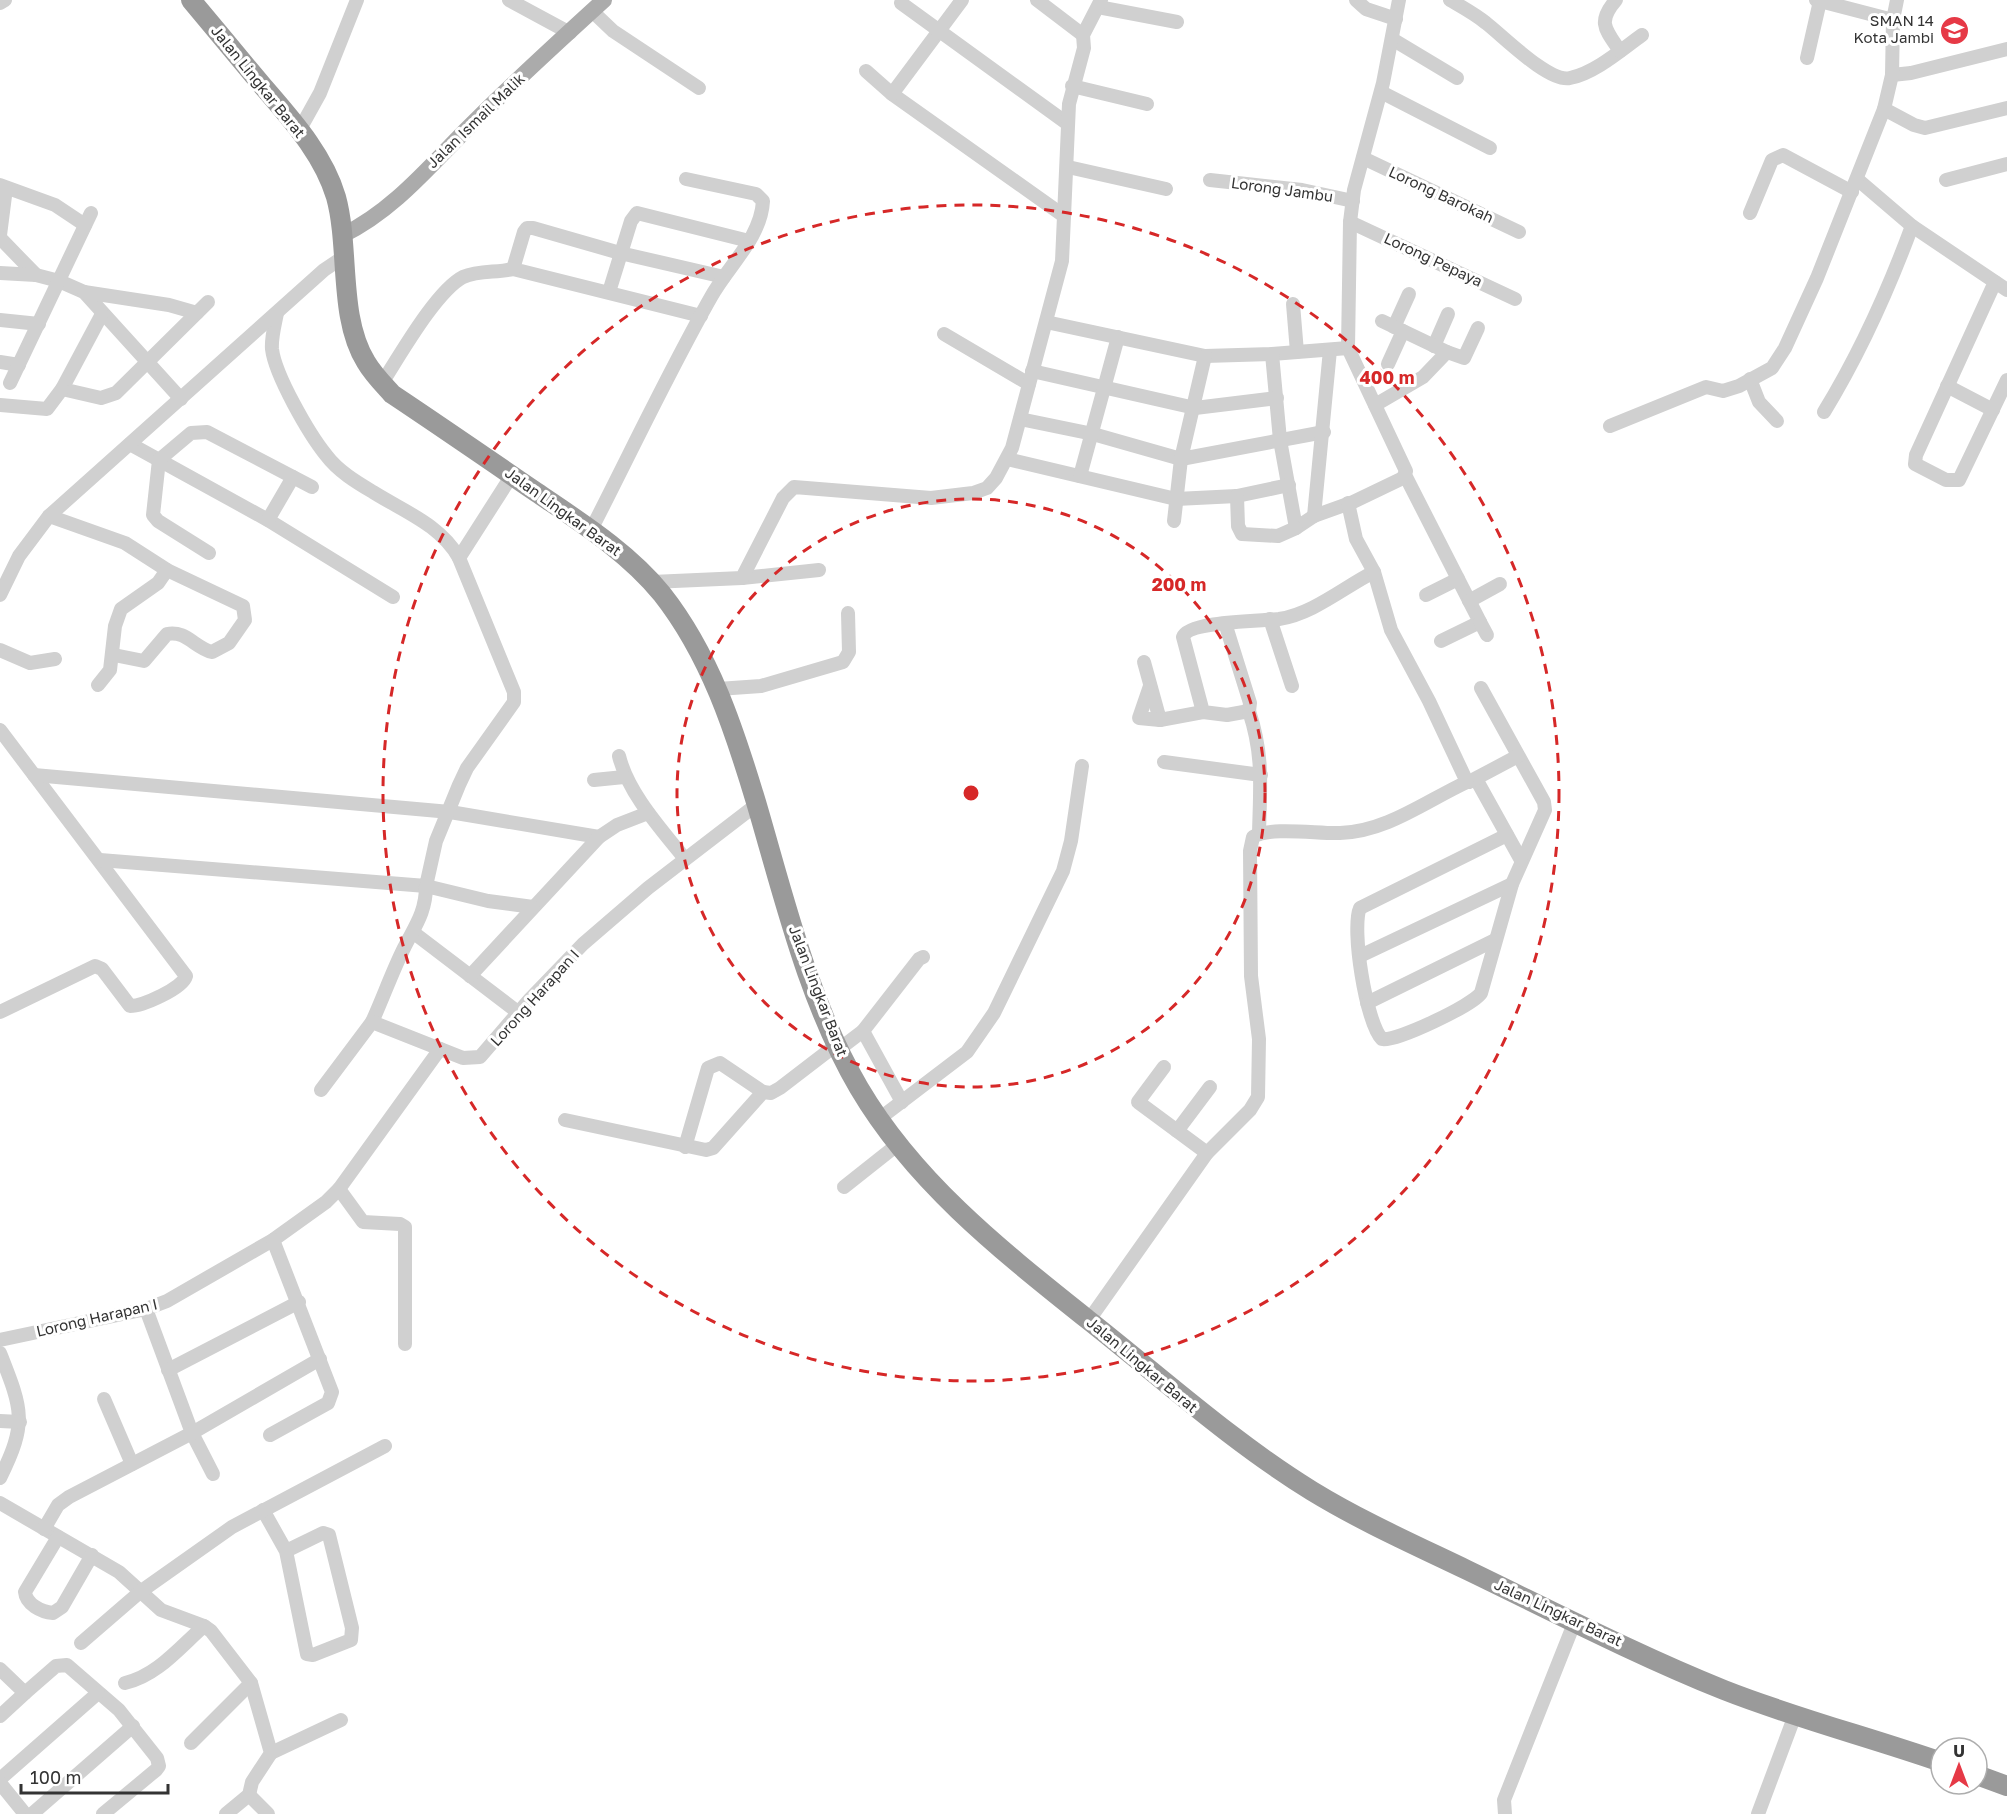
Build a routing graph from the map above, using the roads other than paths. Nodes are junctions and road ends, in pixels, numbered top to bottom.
1 (5, 0) edge
2 (191, 0) edge
3 (357, 0) edge
4 (509, 0) edge
5 (962, 0) edge
6 (1037, 0) edge
7 (1356, 0) edge
8 (1399, 0) edge
9 (1450, 0) edge
10 (1616, 0) edge
11 (1897, 0) edge
12 (1824, 1) edge
13 (0, 3) edge
14 (901, 3) dead end
15 (1099, 4) edge
16 (598, 5) edge
17 (1395, 19) junction
18 (1893, 21) junction
19 (1177, 22) dead end
20 (941, 30) junction
21 (570, 33) junction
22 (1083, 35) junction
23 (1642, 35) dead end
24 (1392, 39) junction
25 (2007, 49) edge
26 (1620, 51) junction
27 (1807, 58) dead end
28 (866, 71) dead end
29 (1893, 75) junction
30 (1457, 78) dead end
31 (1072, 86) junction
32 (699, 88) dead end
33 (1381, 92) junction
34 (892, 94) junction
35 (1147, 104) dead end
36 (2007, 108) edge
37 (1884, 109) junction
38 (1068, 124) junction
39 (300, 129) junction
40 (1490, 148) dead end
41 (1363, 158) junction
42 (2007, 164) edge
43 (1068, 167) junction
44 (686, 179) dead end
45 (1210, 180) dead end
46 (1946, 180) dead end
47 (1855, 185) junction
48 (3, 186) edge
49 (1166, 189) dead end
50 (1353, 201) junction
51 (1750, 213) dead end
52 (1064, 216) junction
53 (1350, 222) junction
54 (1912, 226) junction
55 (1519, 232) dead end
56 (343, 236) junction
57 (0, 237) edge
58 (749, 241) junction
59 (620, 253) junction
60 (345, 256) junction
61 (513, 269) junction
62 (0, 273) edge
63 (36, 275) junction
64 (724, 277) junction
65 (59, 281) junction
66 (1995, 282) junction
67 (2007, 290) edge
68 (84, 292) junction
69 (609, 292) junction
70 (1409, 294) dead end
71 (1515, 298) dead end
72 (208, 302) dead end
73 (1293, 304) dead end
74 (197, 313) junction
75 (277, 313) junction
76 (102, 314) junction
77 (1448, 314) dead end
78 (701, 316) junction
79 (0, 320) edge
80 (1046, 322) junction
81 (39, 324) junction
82 (1393, 326) junction
83 (1478, 328) dead end
84 (944, 333) dead end
85 (1118, 337) junction
86 (1348, 348) junction
87 (1440, 349) junction
88 (1330, 350) junction
89 (1297, 352) junction
90 (1272, 354) junction
91 (1205, 356) junction
92 (147, 361) junction
93 (0, 362) edge
94 (1388, 364) dead end
95 (19, 365) junction
96 (1030, 377) junction
97 (2007, 380) edge
98 (10, 383) dead end
99 (382, 383) junction
100 (1739, 385) junction
101 (1947, 386) junction
102 (1104, 388) junction
103 (63, 389) junction
104 (1277, 398) junction
105 (181, 399) junction
106 (0, 405) edge
107 (1375, 405) junction
108 (1195, 408) junction
109 (1993, 410) junction
110 (1824, 412) dead end
111 (1020, 419) junction
112 (1778, 421) dead end
113 (1610, 426) dead end
114 (1324, 432) junction
115 (1093, 434) junction
116 (1280, 440) junction
117 (130, 444) junction
118 (1007, 459) junction
119 (1181, 459) junction
120 (159, 460) junction
121 (512, 475) junction
122 (1405, 475) junction
123 (1080, 476) junction
124 (293, 477) junction
125 (1289, 485) junction
126 (312, 487) dead end
127 (1237, 496) junction
128 (1176, 499) junction
129 (1348, 503) junction
130 (49, 516) junction
131 (1314, 516) junction
132 (268, 520) junction
133 (1174, 520) dead end
134 (1296, 528) junction
135 (591, 530) junction
136 (209, 553) dead end
137 (459, 558) junction
138 (167, 570) junction
139 (819, 570) dead end
140 (1374, 572) junction
141 (742, 578) junction
142 (1458, 579) junction
143 (652, 582) junction
144 (1500, 584) dead end
145 (0, 595) edge
146 (1426, 595) dead end
147 (393, 597) dead end
148 (1469, 601) junction
149 (848, 613) dead end
150 (1270, 619) junction
151 (1480, 621) junction
152 (1225, 623) junction
153 (1487, 635) dead end
154 (1442, 641) dead end
155 (0, 650) edge
156 (114, 655) junction
157 (55, 659) dead end
158 (1144, 662) dead end
159 (98, 685) dead end
160 (1150, 686) junction
161 (1292, 686) dead end
162 (1481, 688) dead end
163 (718, 689) junction
164 (1249, 711) junction
165 (1203, 712) junction
166 (1160, 720) junction
167 (0, 730) edge
168 (619, 756) dead end
169 (1518, 756) junction
170 (1164, 762) dead end
171 (1082, 766) dead end
172 (34, 775) junction
173 (1261, 775) junction
174 (624, 777) junction
175 (594, 780) dead end
176 (1472, 781) junction
177 (756, 805) junction
178 (450, 812) junction
179 (648, 813) junction
180 (1258, 834) junction
181 (1507, 835) junction
182 (599, 837) junction
183 (686, 859) junction
184 (100, 860) junction
185 (1521, 860) junction
186 (1512, 884) junction
187 (426, 886) junction
188 (533, 907) junction
189 (414, 933) junction
190 (1495, 940) junction
191 (1360, 956) junction
192 (923, 957) dead end
193 (470, 976) junction
194 (1366, 1003) junction
195 (0, 1012) edge
196 (519, 1013) junction
197 (372, 1022) junction
198 (863, 1031) junction
199 (837, 1048) junction
200 (440, 1049) junction
201 (1164, 1067) dead end
202 (1210, 1087) dead end
203 (321, 1090) dead end
204 (763, 1092) junction
205 (902, 1102) junction
206 (879, 1119) junction
207 (565, 1120) dead end
208 (1177, 1131) junction
209 (897, 1145) junction
210 (685, 1147) junction
211 (1207, 1153) junction
212 (844, 1187) dead end
213 (339, 1189) junction
214 (273, 1240) junction
215 (299, 1302) junction
216 (146, 1309) junction
217 (1089, 1320) junction
218 (0, 1340) edge
219 (405, 1344) dead end
220 (0, 1353) edge
221 (320, 1359) junction
222 (168, 1370) junction
223 (104, 1399) dead end
224 (0, 1421) edge
225 (20, 1422) junction
226 (192, 1433) junction
227 (270, 1435) dead end
228 (385, 1446) dead end
229 (132, 1464) junction
230 (213, 1474) dead end
231 (0, 1478) edge
232 (0, 1503) edge
233 (263, 1510) junction
234 (44, 1529) junction
235 (58, 1537) junction
236 (286, 1551) junction
237 (92, 1555) junction
238 (140, 1592) junction
239 (1575, 1622) junction
240 (204, 1626) junction
241 (81, 1642) dead end
242 (0, 1668) edge
243 (126, 1683) dead end
244 (251, 1683) junction
245 (98, 1693) junction
246 (25, 1694) junction
247 (1795, 1715) junction
248 (0, 1716) edge
249 (341, 1720) dead end
250 (133, 1726) junction
251 (191, 1743) dead end
252 (271, 1754) junction
253 (1929, 1758) edge
254 (1989, 1779) edge
255 (0, 1781) edge
256 (2007, 1786) edge
257 (249, 1796) junction
258 (25, 1814) edge
259 (32, 1814) edge
260 (103, 1814) edge
261 (226, 1814) edge
262 (268, 1814) edge
263 (1505, 1814) edge
264 (1758, 1814) edge

1 - 13 street
2 - 39 highway, Jalan Lingkar Barat
3 - 39 street
4 - 21 street
5 - 20 street
6 - 22 street
7 - 17 street
8 - 17 street
9 - 26 street
10 - 26 street
11 - 18 street
12 - 18 street
12 - 27 street
14 - 20 street
15 - 19 street
15 - 22 street
16 - 21 main road, Jalan Ismail Malik
16 - 32 street
17 - 24 street
18 - 29 street
20 - 34 street
20 - 38 street
21 - 56 main road, Jalan Ismail Malik
22 - 31 street
23 - 26 street
24 - 30 street
24 - 33 street
25 - 29 street
28 - 34 street
29 - 37 street
31 - 35 street
31 - 38 street
33 - 40 street
33 - 41 street
34 - 52 street
36 - 37 street
37 - 47 street
38 - 43 street
39 - 56 highway, Jalan Lingkar Barat
41 - 50 street
41 - 55 street, Lorong Barokah
42 - 46 street
43 - 49 street
43 - 52 street
44 - 58 street
45 - 50 street, Lorong Jambu
47 - 51 street
47 - 54 street
47 - 100 street
48 - 57 street
48 - 65 street
50 - 53 street
52 - 80 street
53 - 71 street, Lorong Pepaya
53 - 86 street
54 - 66 street
54 - 110 street
56 - 60 highway, Jalan Lingkar Barat
57 - 63 street
58 - 59 street
58 - 64 street
59 - 61 street
59 - 64 street
59 - 69 street
60 - 75 street
60 - 99 highway, Jalan Lingkar Barat
61 - 69 street
61 - 99 street
62 - 63 street
63 - 65 street
64 - 78 street
65 - 68 street
65 - 81 street
66 - 67 street
66 - 101 street
68 - 74 street
68 - 76 street
69 - 78 street
70 - 82 street
72 - 74 street
73 - 89 street
74 - 92 street
75 - 105 street
75 - 137 street
76 - 92 street
76 - 103 street
77 - 87 street
78 - 135 street
79 - 81 street
80 - 85 street
80 - 96 street
81 - 95 street
82 - 87 street
82 - 94 street
83 - 87 street
84 - 96 street
85 - 91 street
85 - 102 street
86 - 88 street
86 - 107 street
87 - 107 street
88 - 89 street
88 - 114 street
89 - 90 street
90 - 91 street
90 - 104 street
91 - 108 street
92 - 103 street
92 - 105 street
93 - 95 street
95 - 98 street
96 - 102 street
96 - 111 street
97 - 109 street
99 - 121 highway, Jalan Lingkar Barat
100 - 112 street
100 - 113 street
101 - 109 street
101 - 109 street
102 - 108 street
102 - 115 street
103 - 106 street
104 - 108 street
104 - 116 street
105 - 117 street
107 - 122 street
108 - 119 street
111 - 115 street
111 - 118 street
114 - 116 street
114 - 131 street
115 - 119 street
115 - 123 street
116 - 119 street
116 - 125 street
117 - 120 street
117 - 130 street
118 - 123 street
118 - 141 street
119 - 128 street
120 - 124 street
120 - 132 street
120 - 136 street
121 - 135 highway, Jalan Lingkar Barat
121 - 137 street
122 - 129 street
122 - 142 street
123 - 128 street
124 - 126 street
124 - 132 street
125 - 127 street
125 - 134 street
127 - 128 street
127 - 134 street
128 - 133 street
129 - 131 street
129 - 140 street
130 - 138 street
130 - 145 street
131 - 134 street
132 - 147 street
135 - 143 highway, Jalan Lingkar Barat
137 - 178 street
138 - 156 street
138 - 156 street
139 - 141 street
140 - 150 street
140 - 176 street
141 - 143 street
142 - 146 street
142 - 148 street
143 - 163 highway, Jalan Lingkar Barat
144 - 148 street
148 - 151 street
149 - 163 street
150 - 152 street
150 - 161 street
151 - 153 street
151 - 154 street
152 - 164 street
152 - 165 street
155 - 157 street
156 - 159 street
158 - 160 street
160 - 166 street
160 - 166 street
162 - 169 street
163 - 177 highway, Jalan Lingkar Barat
164 - 165 street
164 - 173 street
165 - 166 street
167 - 172 street
168 - 174 street
169 - 176 street
169 - 185 street
170 - 173 street
171 - 205 street
172 - 178 street
172 - 184 street
173 - 180 street
174 - 175 street
174 - 179 street
176 - 180 street
176 - 181 street
177 - 183 street, Lorong Harapan I
177 - 199 highway, Jalan Lingkar Barat
178 - 182 street
178 - 187 street
179 - 182 street
179 - 183 street
180 - 211 street
181 - 185 street
181 - 191 street
182 - 188 street
183 - 196 street, Lorong Harapan I
184 - 187 street
184 - 195 street
185 - 186 street
186 - 190 street
186 - 191 street
187 - 188 street
187 - 189 street
188 - 193 street
189 - 193 street
189 - 197 street
190 - 194 street
190 - 194 street
191 - 194 street
192 - 198 street
193 - 196 street
196 - 200 street, Lorong Harapan I
197 - 200 street
197 - 203 street
198 - 199 street
198 - 205 street
199 - 204 street
199 - 206 highway, Jalan Lingkar Barat
200 - 213 street, Lorong Harapan I
201 - 208 street
202 - 208 street
204 - 210 street
204 - 210 street
205 - 206 street
206 - 209 highway, Jalan Lingkar Barat
207 - 210 street
208 - 211 street
209 - 212 street
209 - 217 highway, Jalan Lingkar Barat
211 - 217 street
213 - 214 street, Lorong Harapan I
213 - 219 street
214 - 215 street
214 - 216 street, Lorong Harapan I
215 - 221 street
215 - 222 street
216 - 218 street, Lorong Harapan I
216 - 222 street
217 - 239 highway, Jalan Lingkar Barat
220 - 225 street
221 - 226 street
221 - 227 street
222 - 226 street
223 - 229 street
224 - 225 street
225 - 231 street
226 - 229 street
226 - 230 street
228 - 233 street
229 - 234 street
232 - 234 street
233 - 236 street
233 - 238 street
234 - 235 street
235 - 237 street
235 - 237 street
236 - 236 street
237 - 238 street
238 - 240 street
238 - 241 street
239 - 247 highway, Jalan Lingkar Barat
239 - 263 street
240 - 243 street
240 - 244 street
242 - 246 street
244 - 251 street
244 - 252 street
245 - 246 street
245 - 250 street
245 - 255 street
246 - 248 street
247 - 253 highway, Jalan Lingkar Barat
247 - 264 street
249 - 252 street
250 - 259 street
250 - 260 street
252 - 257 street
254 - 256 highway
255 - 258 street
257 - 261 street
257 - 262 street

